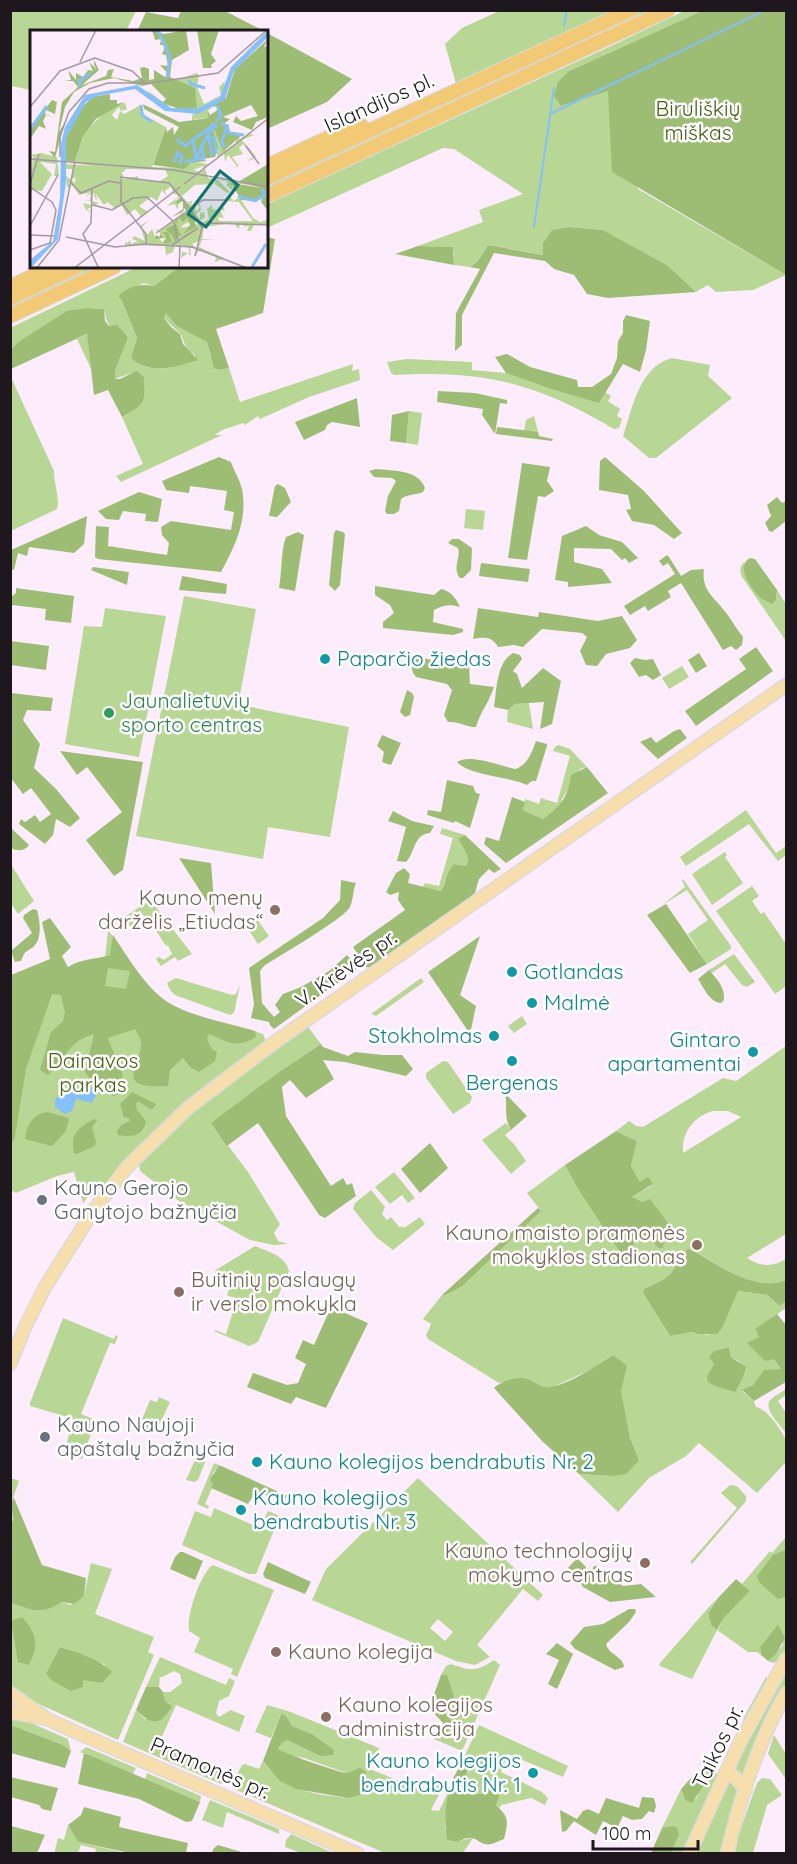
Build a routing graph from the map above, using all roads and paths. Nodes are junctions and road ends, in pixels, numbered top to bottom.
1 (631, 10) edge
2 (668, 10) edge
3 (444, 97) junction
4 (268, 166) edge
5 (268, 178) edge
6 (268, 196) edge
7 (50, 268) edge
8 (74, 268) edge
9 (112, 268) edge
10 (10, 287) edge
11 (10, 298) edge
12 (10, 316) edge
13 (786, 685) edge
14 (10, 1364) edge
15 (786, 1659) edge
16 (10, 1693) edge
17 (786, 1693) edge
18 (10, 1712) edge
19 (47, 1719) junction
20 (725, 1774) junction
21 (746, 1790) junction
22 (358, 1854) edge
23 (689, 1854) edge
24 (727, 1854) edge

1 - 3 highway, Islandijos pl.
2 - 6 highway, Islandijos pl.
3 - 4 highway
3 - 5 highway, Islandijos pl.
7 - 10 highway
8 - 11 highway
9 - 12 highway
13 - 14 main road, V. Krėvės pr.
15 - 20 main road, Taikos pr.
16 - 19 main road, Pramonės pr.
17 - 21 main road, Taikos pr.
18 - 19 main road, Pramonės pr.
19 - 22 main road, Pramonės pr.
20 - 21 main road
20 - 23 main road, Taikos pr.
21 - 24 main road, Taikos pr.

